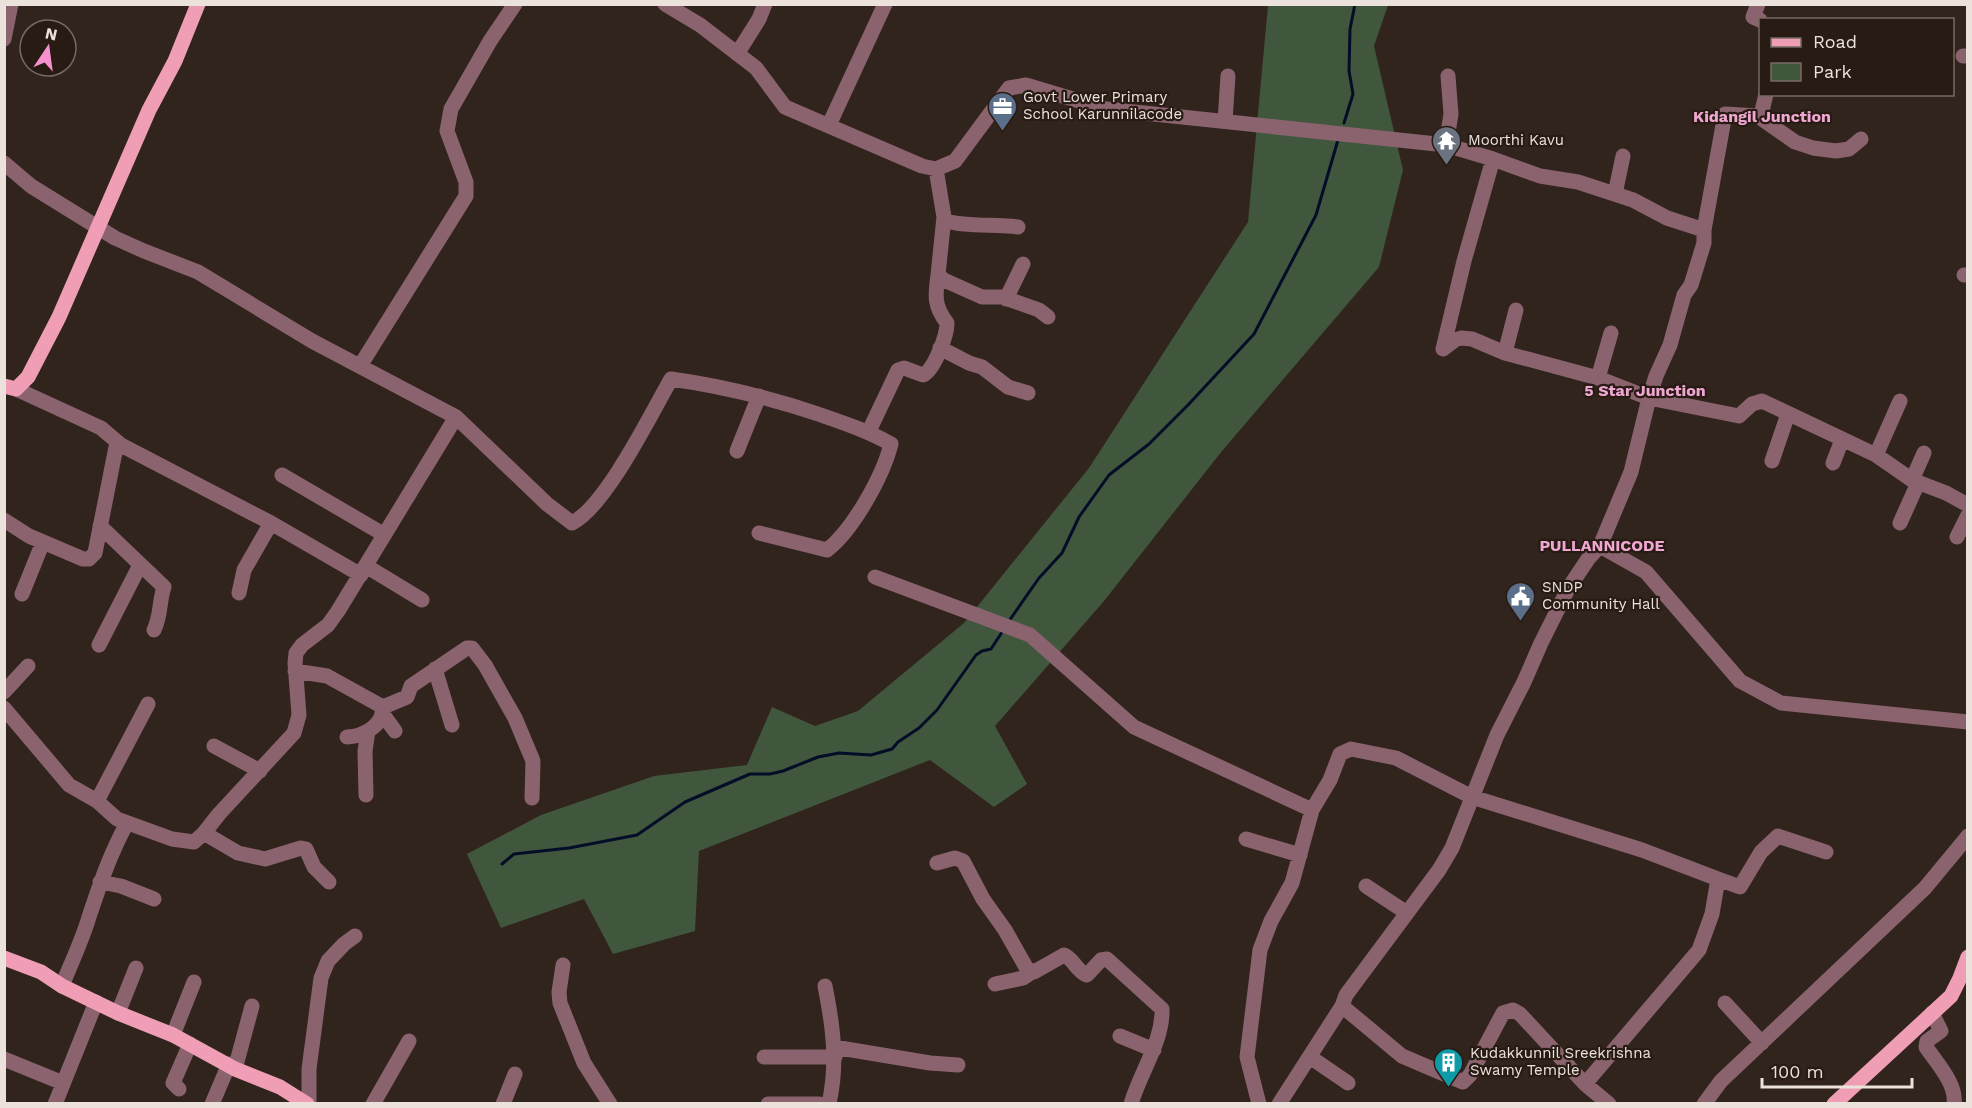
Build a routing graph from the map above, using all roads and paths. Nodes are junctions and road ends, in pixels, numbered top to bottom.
1 (11, 4) edge
2 (198, 4) edge
3 (514, 4) edge
4 (665, 4) edge
5 (765, 4) edge
6 (885, 4) edge
7 (1758, 4) edge
8 (1759, 19) edge
9 (4, 39) edge
10 (737, 54) junction
11 (1228, 76) dead end
12 (1448, 76) dead end
13 (1766, 96) edge
14 (1758, 116) junction
15 (1225, 121) junction
16 (829, 125) junction
17 (1861, 139) dead end
18 (1446, 145) junction
19 (1623, 156) dead end
20 (1493, 159) junction
21 (4, 163) edge
22 (936, 169) junction
23 (1615, 194) junction
24 (944, 220) junction
25 (1018, 226) dead end
26 (97, 227) junction
27 (1704, 230) junction
28 (1023, 264) dead end
29 (939, 275) junction
30 (1006, 298) junction
31 (1516, 310) dead end
32 (1048, 317) dead end
33 (1611, 333) dead end
34 (940, 348) junction
35 (1505, 353) junction
36 (360, 366) junction
37 (1598, 378) junction
38 (10, 388) edge
39 (1028, 393) dead end
40 (759, 396) junction
41 (1649, 398) junction
42 (1900, 400) dead end
43 (1788, 414) junction
44 (456, 417) junction
45 (869, 431) junction
46 (1842, 440) junction
47 (117, 442) junction
48 (737, 451) dead end
49 (1924, 453) dead end
50 (1876, 455) junction
51 (1772, 461) dead end
52 (1833, 463) dead end
53 (282, 476) dead end
54 (1915, 482) junction
55 (1968, 505) edge
56 (1968, 515) edge
57 (4, 520) edge
58 (271, 523) junction
59 (1900, 523) dead end
60 (100, 526) junction
61 (759, 532) dead end
62 (384, 534) junction
63 (1957, 537) dead end
64 (43, 542) junction
65 (1600, 546) junction
66 (140, 565) junction
67 (364, 570) junction
68 (875, 577) dead end
69 (239, 593) dead end
70 (22, 594) dead end
71 (422, 600) dead end
72 (153, 630) dead end
73 (99, 645) dead end
74 (28, 666) dead end
75 (435, 669) junction
76 (295, 671) junction
77 (4, 692) edge
78 (148, 704) dead end
79 (4, 708) edge
80 (382, 710) junction
81 (1968, 722) edge
82 (452, 725) dead end
83 (368, 731) junction
84 (394, 731) dead end
85 (347, 737) dead end
86 (214, 746) dead end
87 (260, 771) junction
88 (366, 795) dead end
89 (1472, 797) junction
90 (532, 798) dead end
91 (97, 801) junction
92 (1312, 810) junction
93 (127, 823) junction
94 (204, 833) junction
95 (1968, 836) edge
96 (1246, 839) dead end
97 (1826, 852) dead end
98 (1300, 855) junction
99 (937, 863) dead end
100 (1718, 879) junction
101 (100, 882) junction
102 (329, 882) dead end
103 (1366, 886) dead end
104 (154, 899) dead end
105 (1407, 913) junction
106 (355, 936) dead end
107 (1968, 957) edge
108 (4, 958) edge
109 (563, 964) dead end
110 (136, 968) dead end
111 (1032, 972) junction
112 (194, 982) dead end
113 (995, 984) dead end
114 (62, 986) junction
115 (825, 986) dead end
116 (96, 1002) junction
117 (1725, 1003) dead end
118 (252, 1006) dead end
119 (1342, 1006) junction
120 (118, 1013) junction
121 (1932, 1013) junction
122 (173, 1035) junction
123 (1120, 1036) dead end
124 (409, 1041) dead end
125 (1762, 1043) junction
126 (190, 1044) junction
127 (1154, 1050) junction
128 (834, 1052) junction
129 (1310, 1057) junction
130 (764, 1058) dead end
131 (4, 1059) edge
132 (958, 1065) dead end
133 (232, 1066) junction
134 (514, 1074) dead end
135 (63, 1083) junction
136 (1348, 1083) dead end
137 (1585, 1084) junction
138 (179, 1089) dead end
139 (1707, 1102) edge
140 (55, 1104) edge
141 (212, 1104) edge
142 (308, 1104) edge
143 (374, 1104) edge
144 (503, 1104) edge
145 (610, 1104) edge
146 (768, 1104) edge
147 (819, 1104) edge
148 (829, 1104) edge
149 (1131, 1104) edge
150 (1259, 1104) edge
151 (1280, 1104) edge
152 (1609, 1104) edge
153 (1834, 1104) edge
154 (1954, 1104) edge

1 - 9 street
2 - 26 main road
3 - 36 street
4 - 10 street
5 - 10 street
6 - 16 street
7 - 8 street
10 - 16 street
11 - 15 street
12 - 18 street
13 - 14 street
14 - 17 street
14 - 27 street
15 - 18 street
15 - 22 street
16 - 22 street
18 - 20 street
19 - 23 street
20 - 23 street
20 - 35 street
21 - 26 street
22 - 24 street
23 - 27 street
24 - 25 street
24 - 29 street
26 - 36 street
26 - 38 main road
27 - 41 street
28 - 30 street
29 - 30 street
29 - 34 street
30 - 32 street
31 - 35 street
33 - 37 street
34 - 39 street
34 - 45 street
35 - 37 street
36 - 44 street
37 - 41 street
38 - 47 street
40 - 44 street
40 - 45 street
40 - 48 street
41 - 43 street
41 - 65 street
42 - 50 street
43 - 46 street
43 - 51 street
44 - 62 street
45 - 61 street
46 - 50 street
46 - 52 street
47 - 58 street
47 - 60 street
49 - 54 street
50 - 54 street
53 - 62 street
54 - 55 street
54 - 59 street
56 - 63 street
57 - 64 street
58 - 67 street
58 - 69 street
60 - 64 street
60 - 66 street
62 - 67 street
64 - 70 street
65 - 81 street
65 - 89 street
66 - 72 street
66 - 73 street
67 - 71 street
67 - 76 street
68 - 92 street
74 - 77 street
75 - 80 street
75 - 82 street
75 - 90 street
76 - 80 street
76 - 87 street
78 - 91 street
79 - 91 street
80 - 83 street
80 - 84 street
83 - 85 street
83 - 88 street
86 - 87 street
87 - 94 street
89 - 92 street
89 - 100 street
89 - 105 street
91 - 93 street
92 - 98 street
93 - 94 street
93 - 101 street
94 - 102 street
95 - 125 street
96 - 98 street
97 - 100 street
98 - 150 street
99 - 111 street
100 - 137 street
101 - 104 street
101 - 114 street
103 - 105 street
105 - 119 street
106 - 142 street
107 - 121 main road
108 - 114 main road
109 - 145 street
110 - 120 street
111 - 113 street
111 - 127 street
112 - 122 street
114 - 116 main road
115 - 128 street
116 - 120 main road
116 - 135 street
117 - 125 street
118 - 133 street
119 - 129 street
119 - 137 street
120 - 122 main road
121 - 153 main road
121 - 154 street
122 - 126 main road
123 - 127 street
124 - 143 street
125 - 139 street
126 - 133 main road
126 - 138 street
127 - 149 street
128 - 130 street
128 - 132 street
128 - 148 street
129 - 136 street
129 - 151 street
131 - 135 street
133 - 141 street
133 - 142 main road
134 - 144 street
135 - 140 street
137 - 152 street
146 - 147 street

